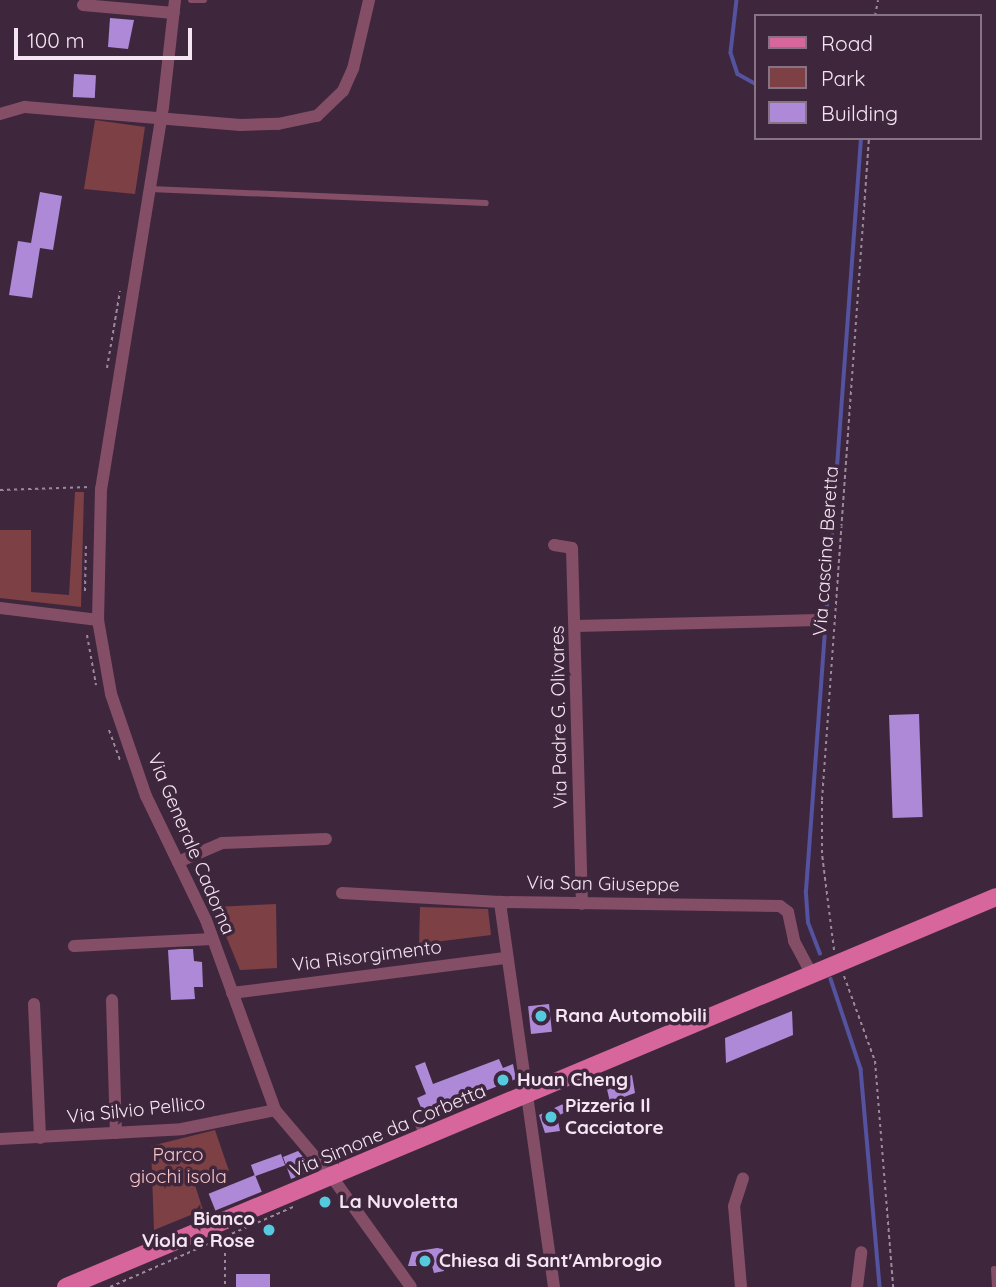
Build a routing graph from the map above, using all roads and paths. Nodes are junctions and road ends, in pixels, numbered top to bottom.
1 (191, 0) edge
2 (204, 0) edge
3 (369, 0) edge
4 (83, 5) dead end
5 (175, 7) edge
6 (0, 114) edge
7 (161, 116) junction
8 (869, 140) edge
9 (150, 189) junction
10 (486, 203) dead end
11 (121, 286) dead end
12 (106, 379) dead end
13 (0, 490) edge
14 (90, 500) dead end
15 (87, 536) dead end
16 (554, 545) dead end
17 (85, 595) dead end
18 (0, 608) edge
19 (92, 620) junction
20 (817, 620) dead end
21 (576, 626) junction
22 (98, 694) dead end
23 (109, 728) dead end
24 (121, 763) dead end
25 (326, 839) dead end
26 (178, 862) junction
27 (342, 893) dead end
28 (996, 897) edge
29 (500, 902) junction
30 (582, 904) junction
31 (212, 939) junction
32 (74, 946) dead end
33 (507, 958) junction
34 (835, 965) junction
35 (811, 975) junction
36 (232, 993) junction
37 (112, 1000) dead end
38 (34, 1004) dead end
39 (526, 1096) junction
40 (275, 1110) junction
41 (413, 1113) dead end
42 (116, 1133) junction
43 (40, 1138) junction
44 (424, 1138) junction
45 (0, 1139) edge
46 (332, 1177) junction
47 (743, 1178) dead end
48 (291, 1195) junction
49 (225, 1239) junction
50 (861, 1252) dead end
51 (994, 1269) edge
52 (66, 1287) edge
53 (110, 1287) edge
54 (225, 1287) edge
55 (411, 1287) edge
56 (554, 1287) edge
57 (741, 1287) edge
58 (857, 1287) edge
59 (893, 1287) edge
60 (995, 1287) edge

1 - 2 lane
3 - 7 street
4 - 5 street
5 - 7 street, Via Generale Cadorna
6 - 7 street
7 - 9 street, Via Generale Cadorna
8 - 34 path, Via cascina Beretta
9 - 10 lane
9 - 19 street, Via Generale Cadorna
11 - 12 path
13 - 14 path
15 - 17 path
16 - 21 street, Via Padre G. Olivares
18 - 19 street
19 - 22 path
19 - 26 street, Via Generale Cadorna
20 - 21 street
21 - 30 street, Via Padre G. Olivares
23 - 24 path
25 - 26 street
26 - 31 street, Via Generale Cadorna
27 - 29 street
28 - 34 main road, Via Simone da Corbetta
29 - 30 street, Via San Giuseppe
29 - 33 street, Via San Giuseppe
30 - 35 street, Via San Giuseppe
31 - 32 street
31 - 36 street, Via Generale Cadorna
33 - 36 street, Via Risorgimento
33 - 39 street, Via San Giuseppe
34 - 35 main road, Via Simone da Corbetta
34 - 59 path
35 - 39 main road, Via Simone da Corbetta
36 - 40 street, Via Generale Cadorna
37 - 42 street
38 - 43 street
39 - 44 main road, Via Simone da Corbetta
39 - 56 street, Via San Giuseppe
40 - 42 street, Via Silvio Pellico
40 - 46 street, Via Generale Cadorna
41 - 44 lane
42 - 43 street, Via Silvio Pellico
43 - 45 street, Via Silvio Pellico
44 - 46 main road, Via Simone da Corbetta
46 - 48 main road, Via Simone da Corbetta
46 - 55 street, Via Generale Cadorna
47 - 57 street
48 - 49 path
48 - 52 main road, Via Simone da Corbetta
49 - 53 path
49 - 54 path
50 - 58 street
51 - 60 lane

